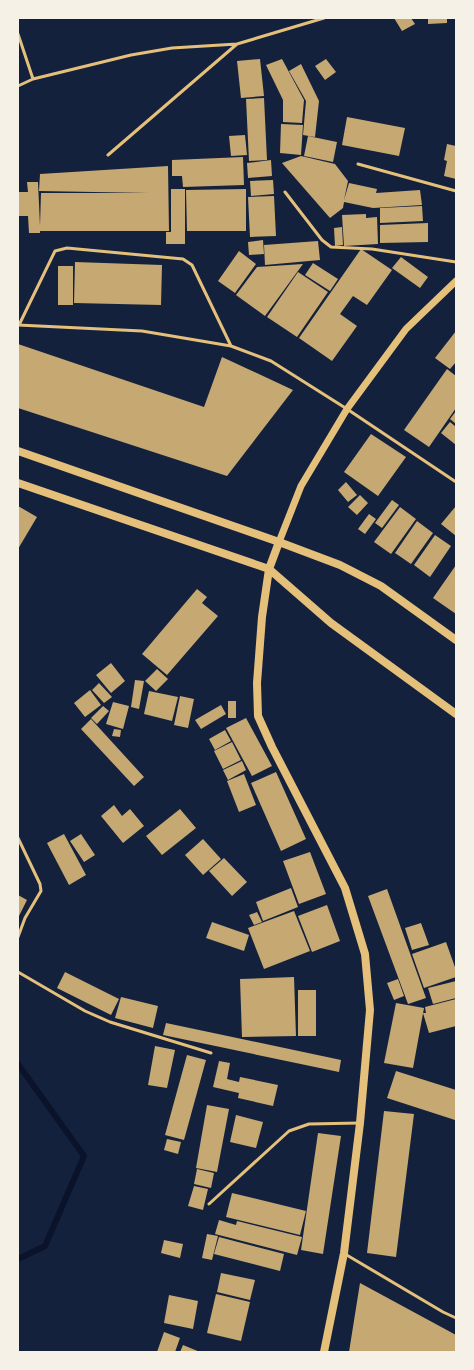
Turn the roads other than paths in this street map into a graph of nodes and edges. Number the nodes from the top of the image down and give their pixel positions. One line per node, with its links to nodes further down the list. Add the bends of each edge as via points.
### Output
1 (324, 18): 3 (lane)
2 (18, 34): 4 (lane)
3 (237, 44): 4 (lane, via 172,48); 6 (lane)
4 (33, 79): 5 (lane)
5 (18, 86)
6 (108, 155)
7 (358, 164): 9 (lane)
8 (286, 192): 10 (lane, via 322,240 331,247 372,249)
9 (456, 192)
10 (456, 262)
11 (456, 281): 14 (street, via 406,328)
12 (18, 325): 13 (lane, via 142,331); 13 (lane, via 55,251 67,248 183,259 192,265)
13 (231, 346): 14 (lane, via 271,361)
14 (347, 409): 16 (lane); 18 (street, via 300,486)
15 (18, 452): 18 (main road)
16 (456, 482)
17 (18, 483): 19 (main road)
18 (280, 542): 19 (main road); 20 (main road, via 340,565 381,586)
19 (269, 569): 21 (main road, via 331,623); 26 (main road, via 257,683 258,716 345,888 365,954 370,1010)
20 (456, 640)
21 (456, 714)
22 (18, 838): 23 (lane, via 41,891 25,918)
23 (18, 937)
24 (18, 972): 25 (lane, via 85,1011 110,1022)
25 (212, 1053)
26 (360, 1123): 27 (lane, via 310,1124 289,1131); 28 (main road)
27 (209, 1204)
28 (344, 1253): 29 (lane); 30 (main road)
29 (456, 1318)
30 (324, 1352)

